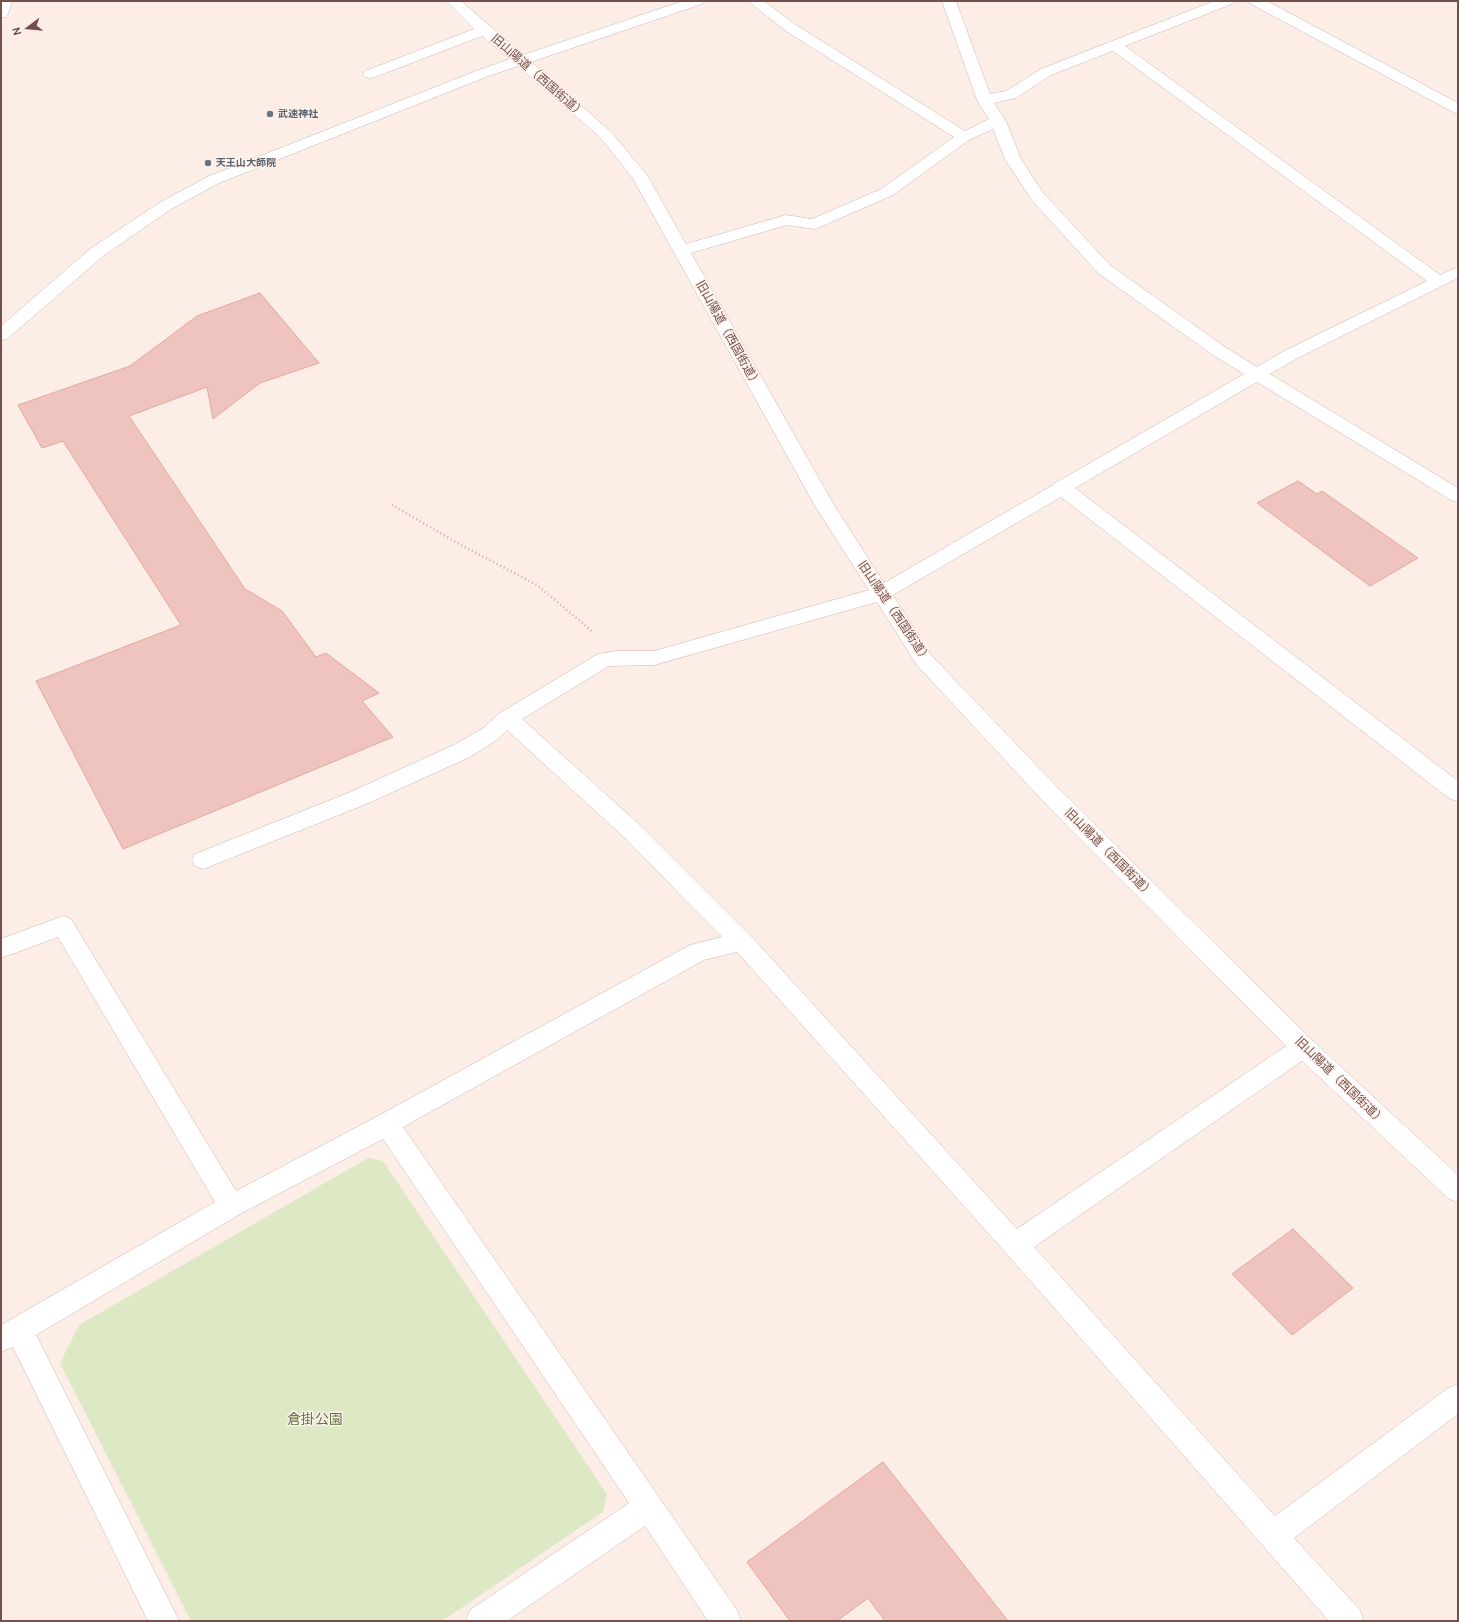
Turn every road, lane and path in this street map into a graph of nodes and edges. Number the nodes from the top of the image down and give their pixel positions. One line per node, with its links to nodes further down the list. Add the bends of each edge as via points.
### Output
1 (5, 1): 8 (street)
2 (453, 1): 9 (street, 旧山陽道（西国街道）)
3 (697, 1): 11 (street)
4 (755, 1): 16 (street, via 791,28)
5 (949, 1): 13 (street)
6 (1227, 1): 10 (street)
7 (1256, 1): 14 (street)
8 (1, 14)
9 (484, 30): 11 (street, 旧山陽道（西国街道）); 12 (street)
10 (1115, 46): 13 (street, via 1046,72 1011,94); 19 (street)
11 (520, 62): 17 (street, 旧山陽道（西国街道）, via 605,134 640,175); 20 (street, via 454,84 214,180 165,206 96,253)
12 (370, 74)
13 (986, 100): 15 (street)
14 (1458, 109)
15 (998, 121): 16 (street); 21 (street, via 1013,159 1037,196 1104,269 1219,351)
16 (964, 136): 17 (street, via 888,192 814,224 786,220)
17 (682, 251): 25 (street, 旧山陽道（西国街道）, via 825,506)
18 (1458, 272): 19 (street)
19 (1439, 282): 21 (street, via 1290,355)
20 (1, 335)
21 (1257, 374): 22 (street); 23 (street)
22 (1061, 487): 25 (street); 28 (street)
23 (1458, 496)
24 (392, 505): 26 (path, via 537,585 604,640)
25 (880, 594): 26 (street, via 654,658); 32 (street, 旧山陽道（西国街道）, via 924,660 1049,793)
26 (616, 658): 27 (street, via 605,659)
27 (507, 718): 29 (street, via 490,734 462,752 356,799); 30 (street, via 633,832)
28 (1458, 794)
29 (203, 860)
30 (742, 942): 33 (street, via 698,952); 36 (street)
31 (1, 949): 35 (street, via 63,925)
32 (1303, 1047): 34 (street, 旧山陽道（西国街道）); 36 (street)
33 (387, 1124): 35 (street); 39 (street)
34 (1458, 1191)
35 (231, 1206): 37 (street)
36 (1015, 1245): 40 (street)
37 (10, 1335): 41 (street)
38 (1458, 1396): 40 (street)
39 (648, 1507): 42 (street); 43 (street)
40 (1273, 1536): 44 (street)
41 (164, 1621)
42 (482, 1621)
43 (726, 1621)
44 (1349, 1621)

